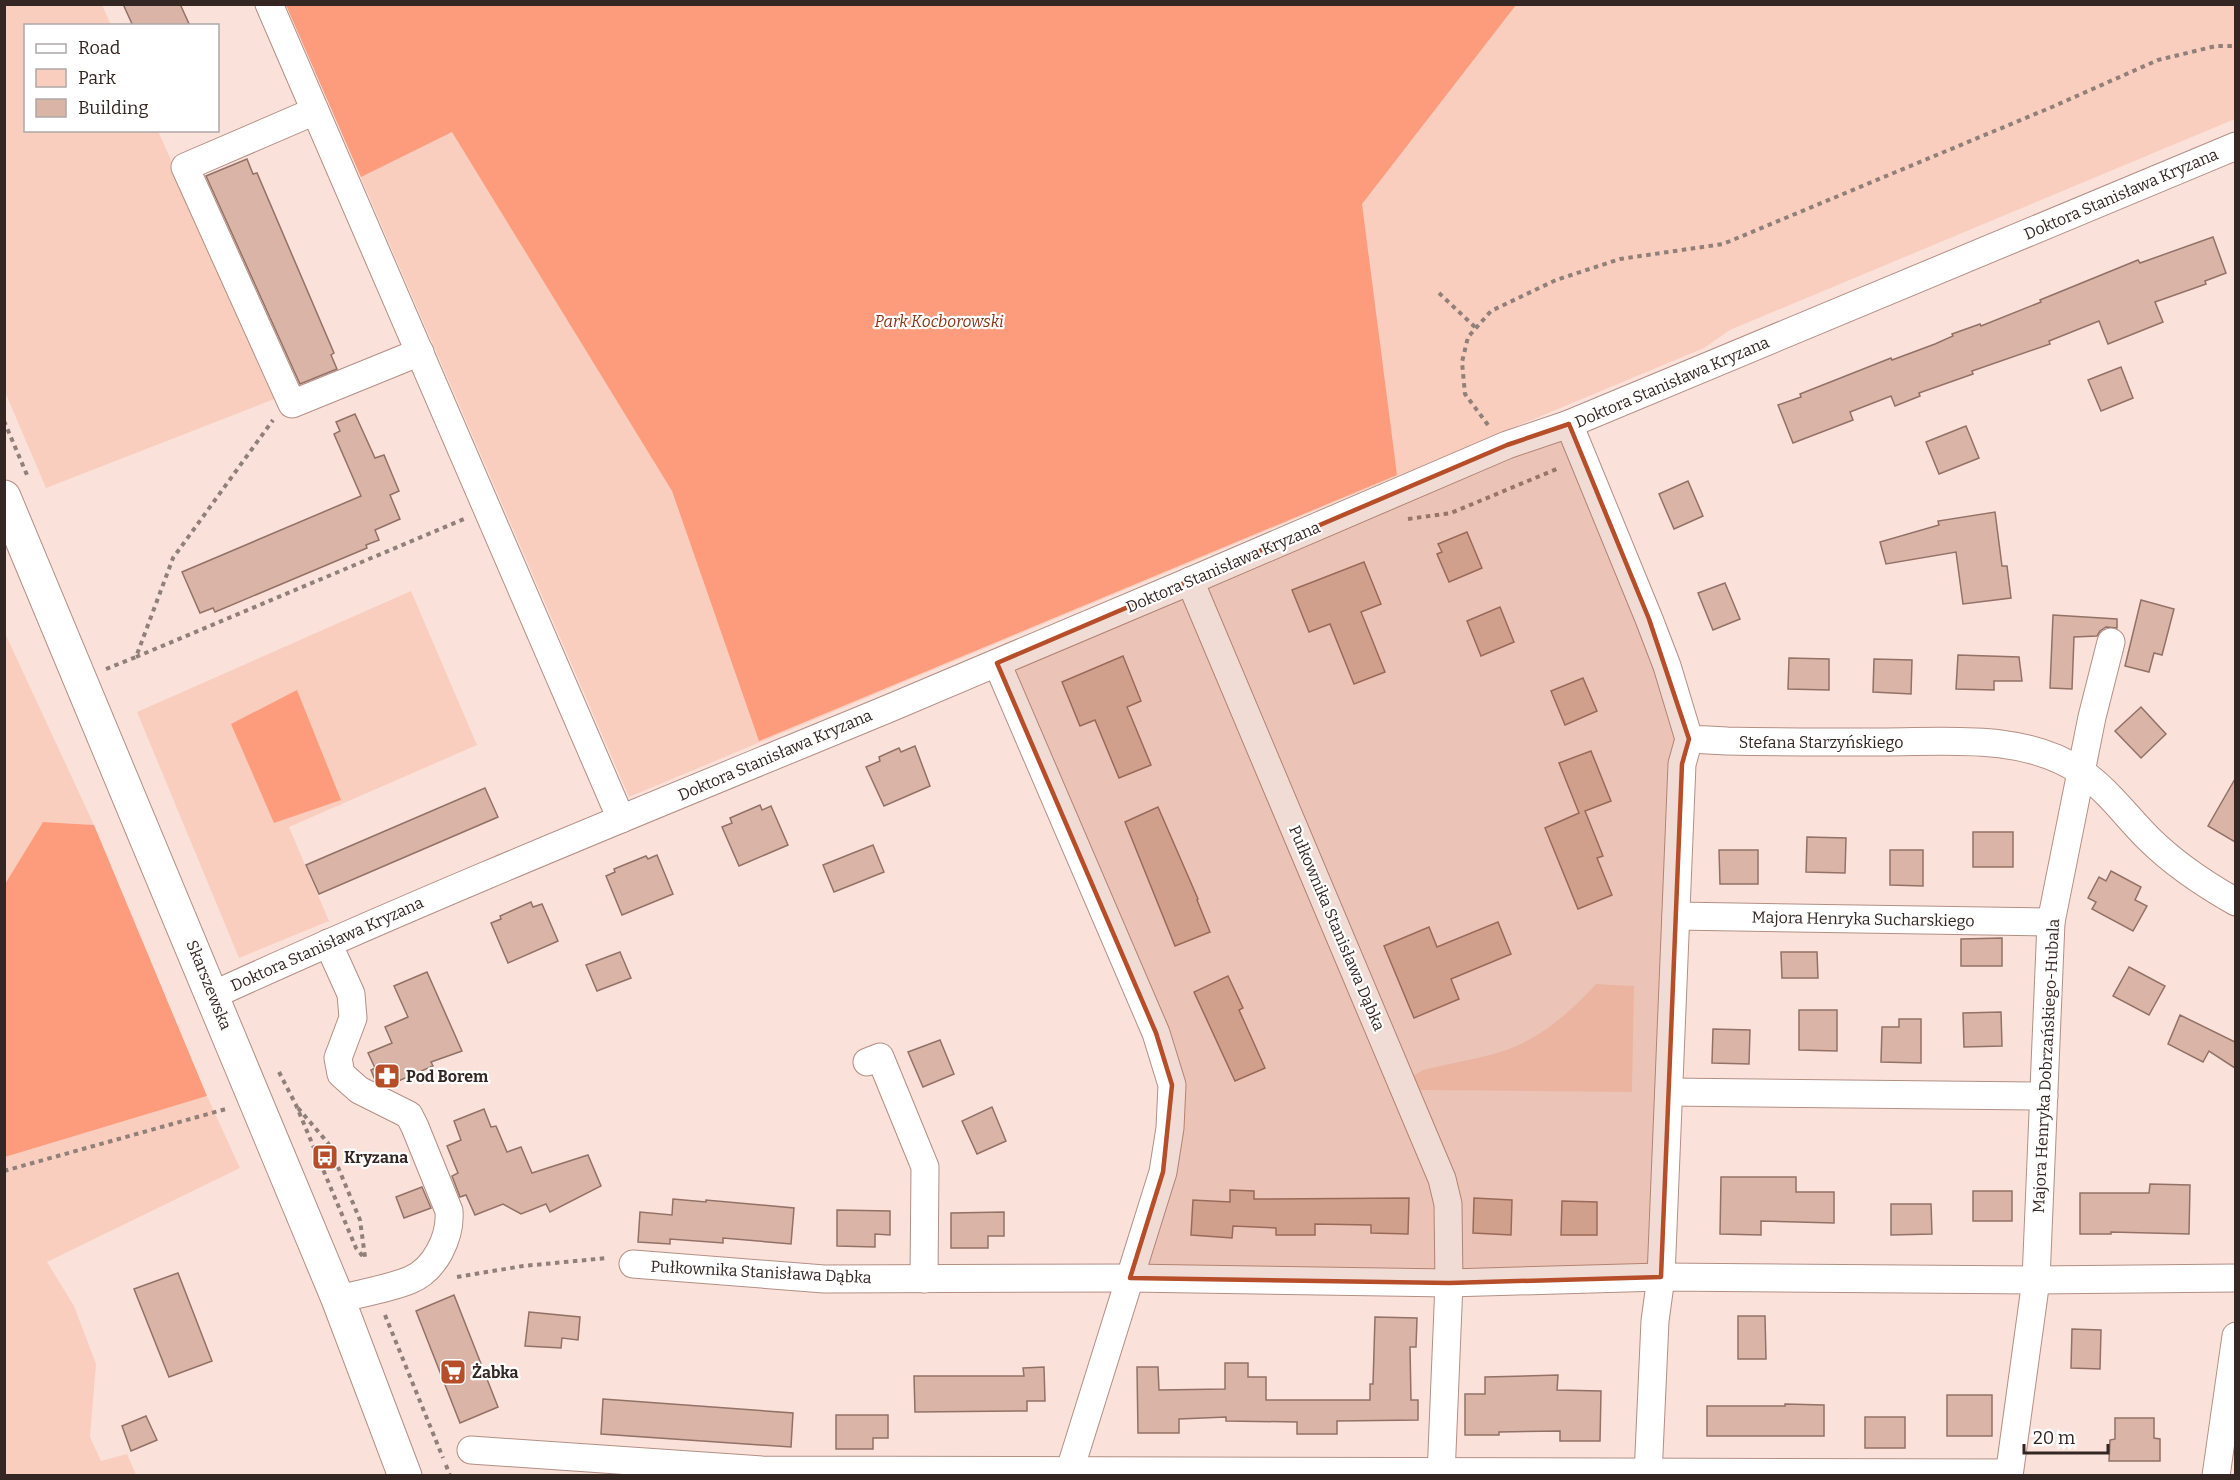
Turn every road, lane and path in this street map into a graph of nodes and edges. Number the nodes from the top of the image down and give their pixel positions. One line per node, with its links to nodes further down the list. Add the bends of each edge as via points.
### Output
1 (269, 4): 3 (street)
2 (2235, 46): 6 (path, via 2216,45 2158,60 1723,244 1620,260 1556,280 1491,311)
3 (315, 111): 7 (street); 8 (street, via 185,167)
4 (2235, 146): 9 (street, Doktora Stanisława Kryzana)
5 (1439, 293): 6 (path)
6 (1476, 328): 10 (path, via 1468,337 1462,362 1465,394)
7 (420, 352): 8 (street, via 292,404); 20 (street)
8 (289, 397): 15 (path, via 173,558)
9 (1569, 424): 10 (street, Doktora Stanisława Kryzana); 18 (street, via 1667,666)
10 (1507, 445): 13 (street, Doktora Stanisława Kryzana)
11 (4, 496): 25 (main road, Skarszewska)
12 (451, 525): 15 (path)
13 (1190, 581): 16 (street, Doktora Stanisława Kryzana); 39 (street, Pułkownika Stanisława Dąbka, via 1442,1179 1448,1204)
14 (2111, 642): 19 (street, Majora Henryka Dobrzańskiego-Hubala)
15 (136, 657): 17 (path)
16 (997, 663): 20 (street, Doktora Stanisława Kryzana); 35 (street, via 1156,1033 1172,1085 1163,1172)
17 (106, 669)
18 (1689, 739): 19 (street, Stefana Starzyńskiego, via 2014,745 2052,755); 22 (street, via 1683,764)
19 (2082, 772): 21 (street, Stefana Starzyńskiego, via 2119,804 2178,867); 23 (street, Majora Henryka Dobrzańskiego-Hubala)
20 (621, 819): 24 (street, Doktora Stanisława Kryzana)
21 (2235, 902)
22 (1676, 916): 23 (street, Majora Henryka Sucharskiego); 27 (street)
23 (2051, 922): 28 (street, Majora Henryka Dobrzańskiego-Hubala)
24 (328, 943): 25 (street, Doktora Stanisława Kryzana); 40 (street, via 351,994 353,1018 338,1058 341,1074 359,1090 409,1115 450,1224 444,1244 431,1264 413,1279)
25 (213, 995): 29 (main road, Skarszewska)
26 (867, 1062): 37 (street, via 880,1057 925,1167)
27 (1669, 1092): 28 (street); 34 (street)
28 (2044, 1096): 38 (street, Majora Henryka Dobrzańskiego-Hubala)
29 (255, 1101): 30 (path); 41 (main road, Skarszewska)
30 (4, 1171)
31 (365, 1258): 31 (path, via 356,1248 296,1105 328,1143 360,1220); 40 (path)
32 (633, 1264): 33 (path, via 618,1257); 37 (street, Pułkownika Stanisława Dąbka, via 824,1279)
33 (458, 1277)
34 (1661, 1277): 38 (street); 39 (street); 46 (street)
35 (1130, 1278): 37 (street, Pułkownika Stanisława Dąbka); 39 (street, Pułkownika Stanisława Dąbka); 44 (street)
36 (2235, 1278): 38 (street)
37 (924, 1279)
38 (2036, 1280): 47 (street, Majora Henryka Dobrzańskiego-Hubala)
39 (1449, 1283): 45 (street, Pułkownika Stanisława Dąbka)
40 (375, 1290): 41 (street); 49 (path)
41 (338, 1299): 48 (main road, Skarszewska)
42 (2235, 1336): 50 (street)
43 (471, 1450): 44 (street, via 762,1470)
44 (1069, 1473): 45 (street)
45 (1441, 1473): 46 (street)
46 (1648, 1474): 47 (street)
47 (2009, 1474)
48 (405, 1476)
49 (450, 1476)
50 (2216, 1476)

